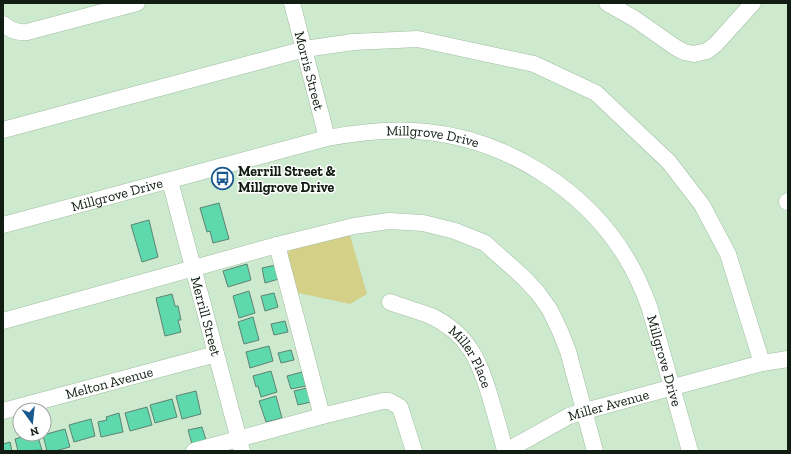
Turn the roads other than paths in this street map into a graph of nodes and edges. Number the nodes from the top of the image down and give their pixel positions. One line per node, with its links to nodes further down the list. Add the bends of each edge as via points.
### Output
1 (137, 3): 5 (street, via 27,32 18,33)
2 (292, 3): 6 (street, Morris Street)
3 (607, 3): 4 (street, via 636,19 675,47 694,54 707,51 716,44)
4 (753, 3)
5 (6, 26)
6 (304, 49): 7 (street); 8 (street, Morris Street); 17 (street, via 353,42 418,39 534,64 596,93 670,162 702,205 728,254)
7 (3, 130)
8 (327, 138): 9 (street, Millgrove Drive); 18 (street, Millgrove Drive, via 378,130 427,132 457,137 521,161 554,181 594,216 626,259 649,306)
9 (170, 181): 10 (street, Millgrove Drive); 12 (street, Merrill Street)
10 (3, 225)
11 (278, 245): 12 (street); 20 (street, via 354,226 389,221 423,223 455,231 485,243 523,277 550,310 568,351); 21 (street)
12 (193, 269): 14 (street); 15 (street, Merrill Street)
13 (390, 302): 25 (street, Miller Place, via 431,316 448,326 468,345 482,371)
14 (3, 321)
15 (216, 354): 19 (street, Melton Avenue); 22 (street, Merrill Street)
16 (788, 359): 17 (street, Miller Avenue)
17 (762, 363): 18 (street, Miller Avenue)
18 (673, 388): 20 (street, Miller Avenue); 27 (street, Millgrove Drive)
19 (3, 411)
20 (585, 411): 25 (street, Miller Avenue, via 569,416); 26 (street)
21 (322, 416): 22 (street); 24 (street, via 383,401 395,403 403,413)
22 (240, 445): 23 (street)
23 (194, 451)
24 (414, 451)
25 (506, 451)
26 (595, 451)
27 (690, 451)

